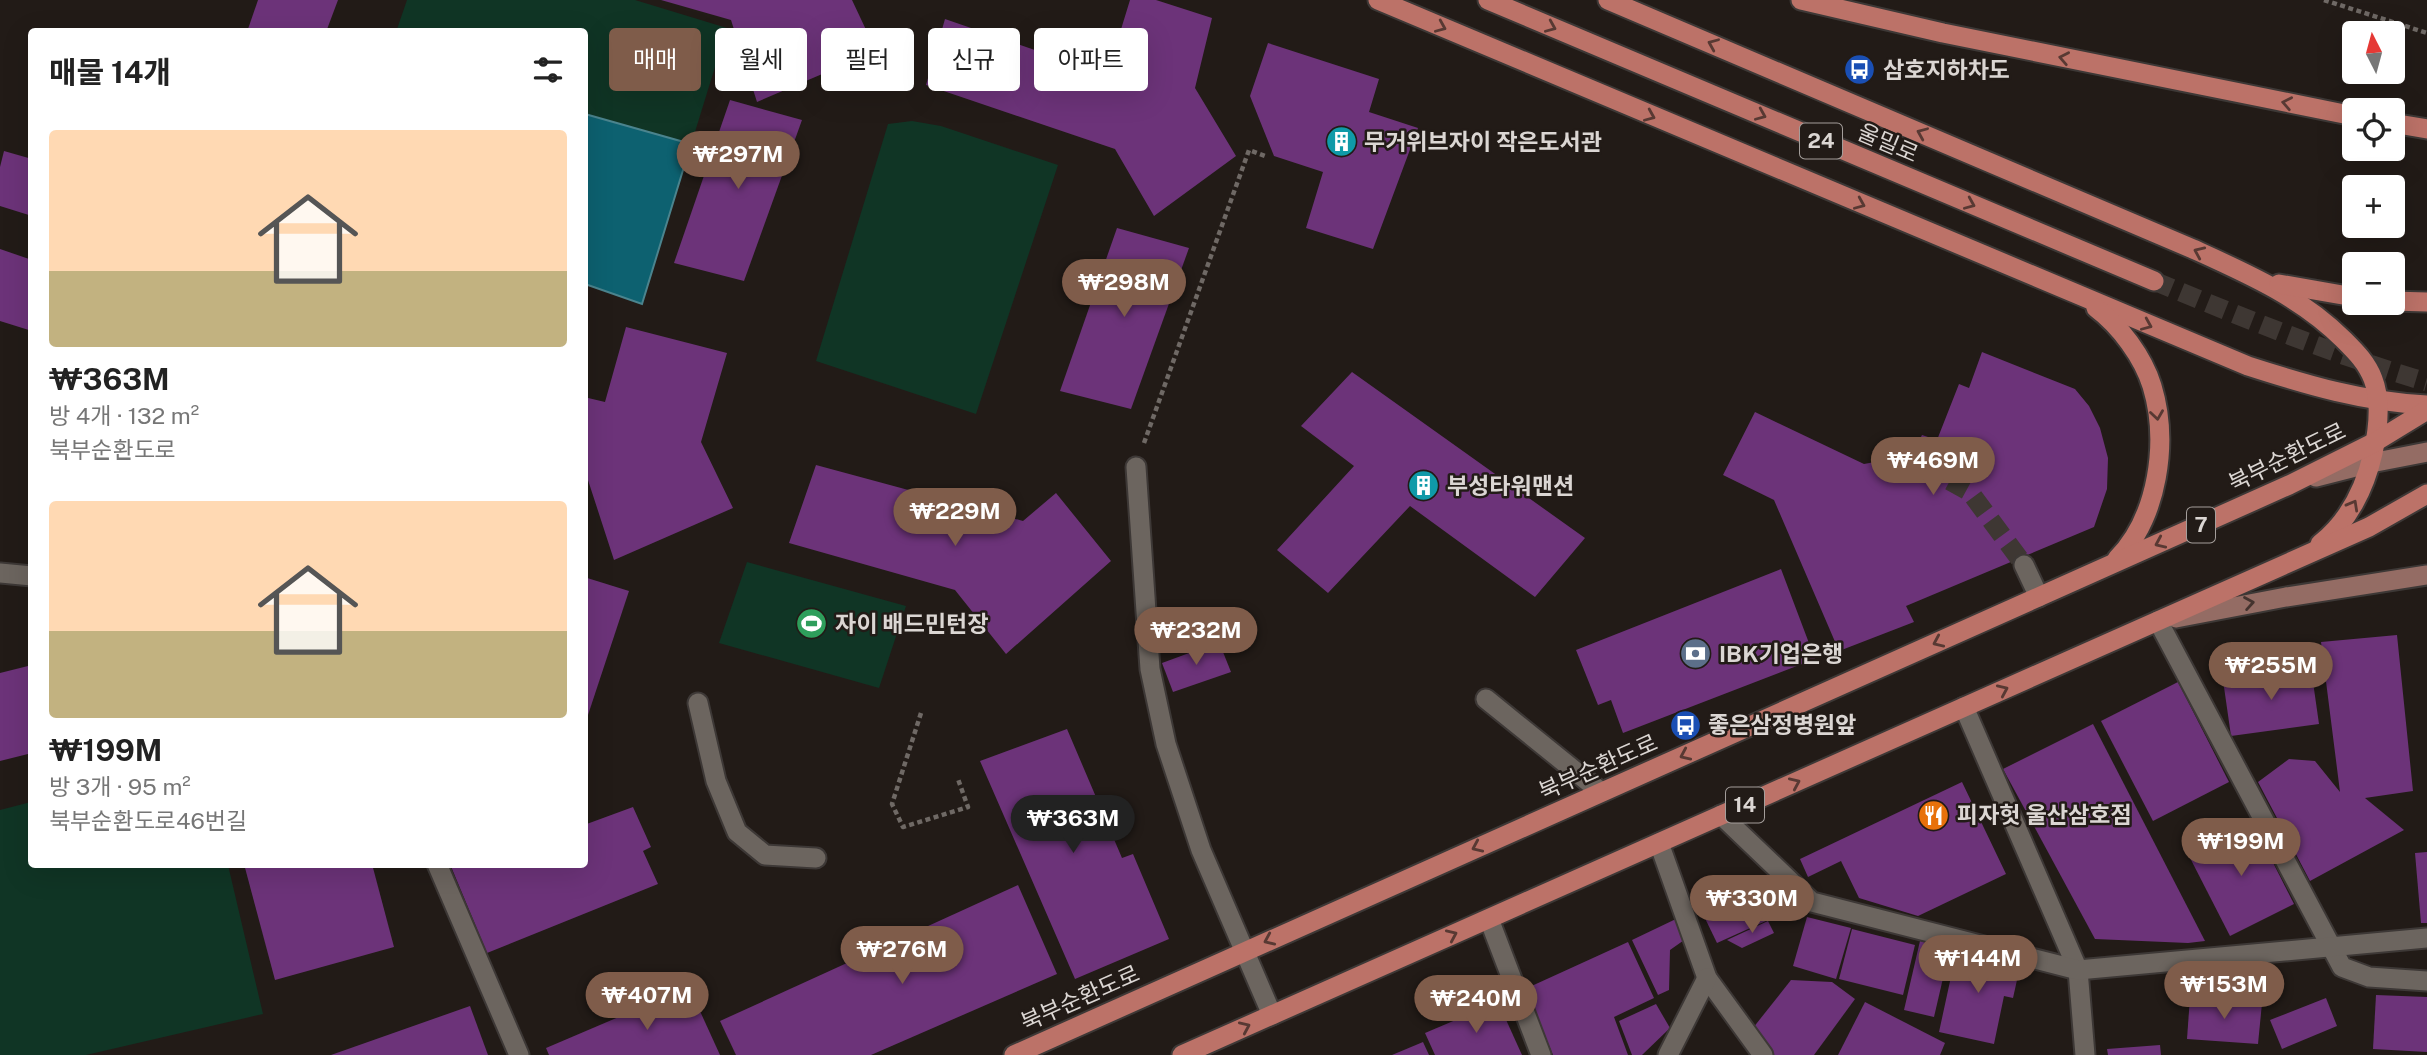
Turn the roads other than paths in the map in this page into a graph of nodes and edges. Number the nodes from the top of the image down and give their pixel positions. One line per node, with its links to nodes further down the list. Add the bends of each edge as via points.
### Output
1 (1378, 0): 11 (main road, one-way to 11)
2 (1488, 0): 9 (main road, 울밀로 / 24, one-way to 9)
3 (1608, 0): 8 (main road, one-way to 3)
4 (1801, 0): 5 (main road, one-way to 4)
5 (2342, 114)
6 (2405, 126): 7 (main road)
7 (2427, 130)
8 (2261, 280): 10 (main road); 14 (main road, via 2301,303 2361,357)
9 (2154, 281)
10 (2342, 295)
11 (2084, 298): 14 (main road, one-way to 14, via 2248,366 2312,387); 25 (main road, one-way to 25, via 2103,313 2138,358 2151,384 2159,430 2155,480 2146,514)
12 (2405, 301): 13 (main road)
13 (2427, 302)
14 (2378, 401): 15 (main road); 17 (main road)
15 (2427, 405)
16 (2427, 410): 17 (main road, 북부순환도로 / 7)
17 (2375, 442): 19 (main road); 21 (main road, 북부순환도로 / 7)
18 (2427, 452): 19 (main road)
19 (2371, 463): 21 (main road); 23 (main road, one-way to 19, via 2346,518)
20 (1136, 467): 42 (street, via 1150,669 1166,744 1201,850)
21 (2290, 485): 25 (main road, 북부순환도로 / 7, one-way to 25)
22 (2427, 494): 23 (main road)
23 (2307, 555): 30 (main road, 14)
24 (2024, 565): 29 (street)
25 (2112, 565): 29 (main road, 북부순환도로)
26 (0, 573): 28 (street)
27 (2427, 575): 30 (main road, one-way to 27)
28 (28, 576)
29 (2039, 597): 34 (main road, 북부순환도로, one-way to 34)
30 (2158, 621): 33 (main road, 14, one-way to 30); 41 (street)
31 (1486, 699): 34 (street)
32 (698, 703): 37 (street, via 716,781 737,832 765,855)
33 (1965, 708): 35 (main road, 14, one-way to 33); 43 (street)
34 (1601, 792): 42 (main road, 북부순환도로, one-way to 42)
35 (1721, 815): 36 (main road, 14); 43 (street, via 1812,902)
36 (1659, 843): 39 (main road, 14); 44 (street)
37 (816, 858)
38 (439, 868): 47 (street)
39 (1489, 919): 46 (main road, 14, one-way to 39); 50 (street)
40 (2427, 938): 41 (street)
41 (2330, 947): 43 (street); 45 (street, via 2342,967 2369,977)
42 (1244, 951): 46 (street); 48 (main road, 북부순환도로)
43 (2078, 970): 53 (street)
44 (1707, 978): 51 (street); 52 (street)
45 (2427, 981)
46 (1272, 1015): 49 (main road, 14, one-way to 46)
47 (519, 1055)
48 (1014, 1055)
49 (1182, 1055)
50 (1541, 1055)
51 (1668, 1055)
52 (1763, 1055)
53 (2085, 1055)

